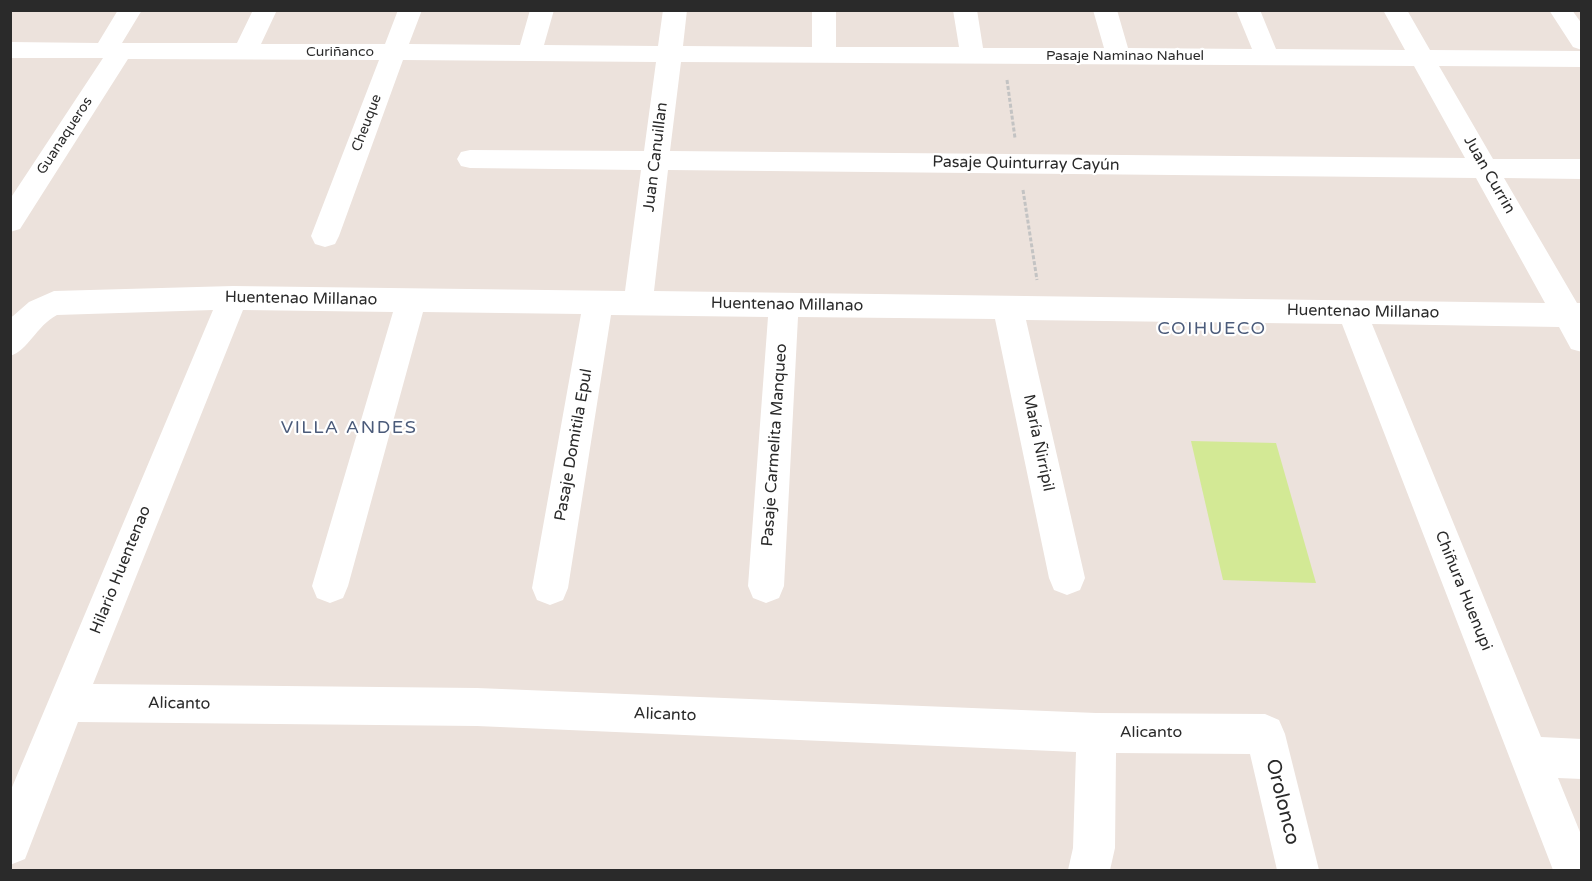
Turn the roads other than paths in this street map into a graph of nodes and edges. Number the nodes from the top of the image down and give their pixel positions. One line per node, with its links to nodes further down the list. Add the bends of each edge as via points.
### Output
1 (130, 10): 14 (street, Guanaqueros)
2 (265, 10): 15 (street)
3 (410, 10): 16 (street, Cheuque)
4 (542, 10): 17 (street)
5 (675, 10): 18 (street, Juan Canuillan)
6 (824, 10): 19 (street)
7 (965, 10): 20 (street)
8 (1105, 10): 21 (street)
9 (1248, 10): 22 (street)
10 (1395, 10): 23 (street, Juan Currin)
11 (1560, 10): 12 (street)
12 (1581, 42)
13 (10, 50): 14 (street, Curiñanco)
14 (113, 50): 15 (street, Curiñanco); 29 (street, Guanaqueros)
15 (245, 51): 16 (street, Curiñanco)
16 (394, 52): 17 (street, Curiñanco); 30 (street, Cheuque)
17 (531, 53): 18 (street, Curiñanco)
18 (669, 54): 19 (street, Pasaje Naminao Nahuel); 26 (street, Juan Canuillan)
19 (824, 55): 20 (street, Pasaje Naminao Nahuel)
20 (972, 56): 21 (street, Pasaje Naminao Nahuel)
21 (1118, 56): 22 (street, Pasaje Naminao Nahuel)
22 (1267, 57): 23 (street, Pasaje Naminao Nahuel)
23 (1422, 58): 24 (street, Pasaje Naminao Nahuel); 27 (street, Juan Currin)
24 (1581, 59)
25 (470, 159): 26 (street, Pasaje Quinturray Cayún)
26 (656, 161): 27 (street, Pasaje Quinturray Cayún); 34 (street, Juan Canuillan)
27 (1485, 168): 28 (street, Pasaje Quinturray Cayún); 38 (street, Juan Currin)
28 (1581, 169)
29 (10, 222)
30 (325, 236)
31 (233, 298): 32 (street, Huentenao Millanao); 39 (street, Huentenao Millanao, via 54,303 25,320); 44 (street, Hilario Huentenao)
32 (411, 300): 33 (street, Huentenao Millanao); 41 (street)
33 (598, 303): 34 (street, Huentenao Millanao); 43 (street, Pasaje Domitila Epul)
34 (638, 303): 35 (street, Huentenao Millanao)
35 (784, 305): 36 (street, Huentenao Millanao); 42 (street, Pasaje Carmelita Manqueo)
36 (1008, 308): 37 (street, Huentenao Millanao); 40 (street, María Ñirripil)
37 (1352, 312): 38 (street, Huentenao Millanao); 47 (street, Chiñura Huenupi)
38 (1577, 323)
39 (10, 344)
40 (1067, 578)
41 (330, 586)
42 (766, 586)
43 (549, 588)
44 (66, 703): 45 (street, Alicanto, via 477,707); 49 (street, Hilario Huentenao)
45 (1096, 733): 46 (street, Alicanto); 50 (street, via 1094,848)
46 (1265, 734): 51 (street, Orolonco)
47 (1530, 757): 48 (street); 52 (street, Chiñura Huenupi)
48 (1581, 759)
49 (10, 844)
50 (1089, 870)
51 (1298, 870)
52 (1574, 870)

